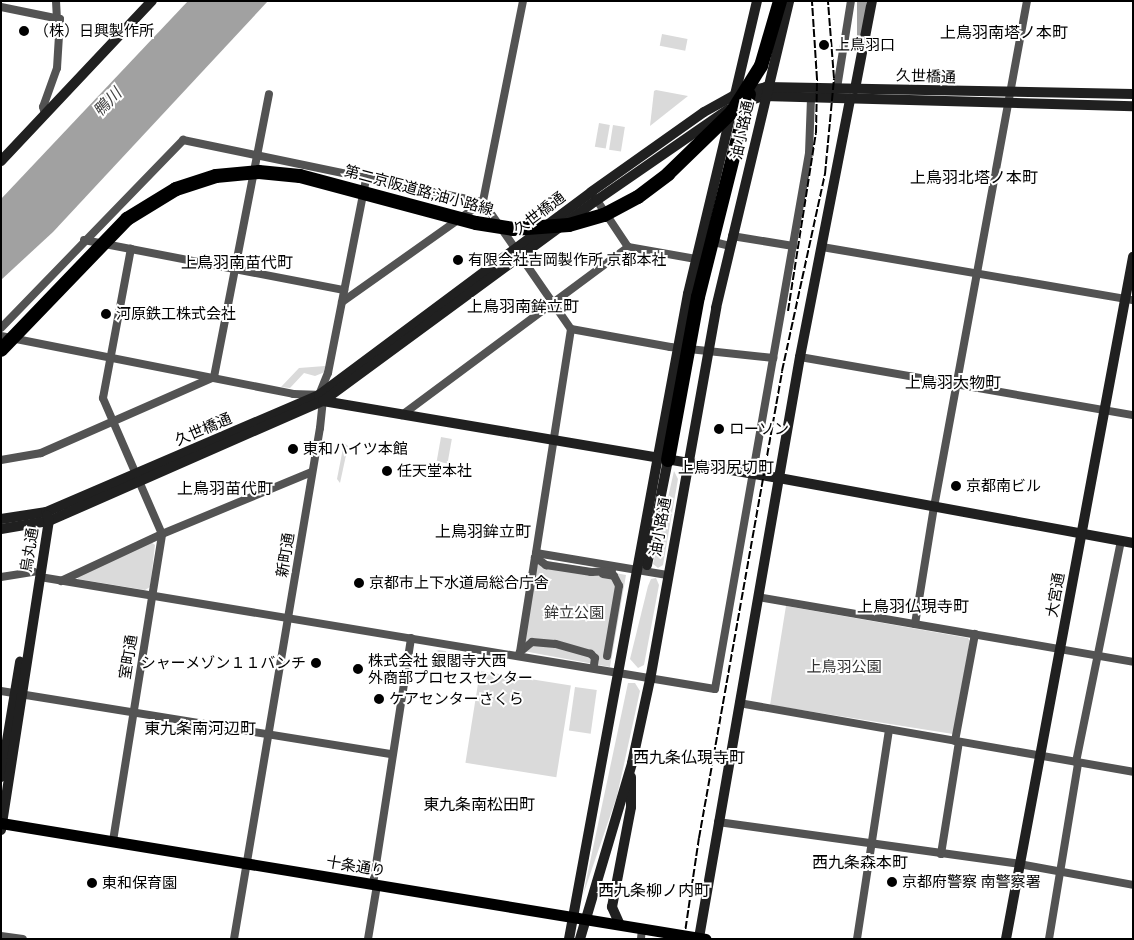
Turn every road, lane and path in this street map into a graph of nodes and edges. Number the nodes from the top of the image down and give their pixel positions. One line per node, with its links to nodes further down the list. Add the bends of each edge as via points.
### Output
1 (56, 1): 12 (street)
2 (152, 1): 26 (street)
3 (523, 1): 32 (street)
4 (757, 1): 17 (street, 油小路通)
5 (772, 1): 69 (highway, via 698,297)
6 (780, 1): 43 (highway, 第二京阪道路;油小路線, via 761,66 732,112 668,174 638,197 604,215 550,228 494,227 321,180 279,173 238,173 197,182 158,198 127,219)
7 (789, 1): 15 (street, 油小路通)
8 (851, 1): 13 (street)
9 (872, 1): 14 (street)
10 (1027, 1): 21 (street)
11 (1, 7): 12 (street)
12 (58, 18): 26 (street, via 57,68 43,107)
13 (836, 88): 14 (street, 久世橋通); 15 (street, 久世橋通)
14 (855, 89): 19 (street, 久世橋通)
15 (765, 92): 17 (street, 久世橋通); 20 (street, 久世橋通); 25 (street, 久世橋通); 35 (street, 油小路通)
16 (269, 94): 28 (street)
17 (736, 94): 25 (street, 油小路通); 27 (street, 久世橋通)
18 (1133, 94): 23 (street, 久世橋通)
19 (888, 95): 21 (street, 久世橋通); 22 (street, 久世橋通)
20 (811, 98): 22 (street, 久世橋通); 36 (street, via 809,153)
21 (1010, 98): 23 (street, 久世橋通); 45 (street)
22 (850, 99): 38 (street)
23 (1076, 99): 24 (street, 久世橋通)
24 (1133, 106)
25 (733, 107): 27 (street, 久世橋通); 33 (street, 油小路通)
26 (45, 114): 29 (street)
27 (658, 151): 31 (street, 久世橋通)
28 (258, 156): 30 (street); 34 (street, via 183,140); 44 (street)
29 (1, 161)
30 (366, 179): 32 (street); 46 (street, 新町通)
31 (594, 196): 37 (street); 40 (street, 久世橋通)
32 (483, 202): 40 (street); 48 (street)
33 (701, 239): 35 (street); 42 (street, 油小路通)
34 (84, 240): 39 (street); 50 (street)
35 (731, 241): 36 (street); 55 (street, 油小路通)
36 (793, 246): 59 (street)
37 (628, 247): 42 (street); 49 (street)
38 (822, 247): 45 (street); 57 (street)
39 (131, 249): 44 (street); 58 (street)
40 (517, 253): 49 (street); 62 (street, 久世橋通)
41 (1133, 257): 47 (street, 大宮通)
42 (696, 259): 54 (street, 油小路通)
43 (86, 260): 53 (highway, 第二京阪道路;油小路線); 56 (highway, 第二京阪道路;油小路線)
44 (236, 269): 46 (street); 60 (street)
45 (976, 274): 47 (street); 61 (street)
46 (344, 290): 48 (street, 新町通)
47 (1129, 300): 63 (street, 大宮通)
48 (342, 302): 62 (street, 新町通)
49 (553, 303): 51 (street); 64 (street)
50 (1, 328)
51 (571, 329): 54 (street); 67 (street)
52 (1, 336): 58 (street)
53 (1, 343)
54 (679, 346): 55 (street); 69 (street, 油小路通)
55 (707, 349): 59 (street); 70 (street, 油小路通)
56 (1, 350)
57 (800, 357): 61 (street); 74 (street)
58 (110, 358): 60 (street); 66 (street, via 103,398)
59 (773, 358): 72 (street)
60 (214, 377): 62 (street); 66 (street)
61 (957, 383): 63 (street); 75 (street)
62 (321, 398): 64 (street); 71 (street, 新町通); 73 (street, 久世橋通)
63 (1104, 410): 65 (street); 79 (street, 大宮通)
64 (402, 415): 67 (street)
65 (1133, 415)
66 (112, 422): 68 (street, via 41,452); 73 (street)
67 (552, 440): 69 (street); 83 (street, via 536,553)
68 (1, 460)
69 (664, 460): 70 (street); 83 (street, 油小路通)
70 (687, 464): 72 (street); 87 (street, 油小路通)
71 (312, 472): 80 (street); 92 (street, 新町通)
72 (753, 474): 74 (street); 100 (street, via 715,689)
73 (137, 478): 76 (street, 久世橋通); 80 (street)
74 (779, 478): 75 (street); 91 (street)
75 (934, 507): 79 (street); 93 (street)
76 (46, 518): 77 (street, 久世橋通); 78 (street, 久世橋通); 86 (street, 烏丸通)
77 (1, 519)
78 (1, 529)
79 (1081, 533): 81 (street); 96 (street, 大宮通)
80 (162, 534): 89 (street); 90 (street, 室町通)
81 (1121, 541): 82 (street); 97 (street)
82 (1133, 543)
83 (642, 571): 87 (street); 99 (street, 油小路通)
84 (591, 572): 84 (street, via 546,565 535,557 520,652 532,642 555,644 595,662 610,657 619,586 614,576); 85 (street, via 602,569)
85 (628, 572)
86 (37, 574): 88 (street); 89 (street); 102 (street, 烏丸通)
87 (667, 575): 100 (street, 油小路通)
88 (1, 577)
89 (61, 581): 90 (street)
90 (152, 595): 92 (street); 104 (street, 室町通)
91 (758, 597): 93 (street); 103 (street)
92 (290, 618): 95 (street); 106 (street, 新町通)
93 (915, 624): 94 (street)
94 (975, 634): 96 (street); 107 (street)
95 (411, 638): 99 (street); 108 (street)
96 (1060, 650): 97 (street); 109 (street, 大宮通)
97 (1096, 656): 98 (street); 110 (street)
98 (1133, 662)
99 (618, 675): 100 (street); 124 (street, 油小路通)
100 (650, 680): 111 (street, 油小路通)
101 (1, 691): 102 (street)
102 (18, 695): 104 (street); 113 (street, 烏丸通); 115 (street, 烏丸通)
103 (739, 703): 105 (street); 114 (street)
104 (133, 713): 106 (street); 116 (street, 室町通)
105 (889, 729): 107 (street); 117 (street)
106 (270, 735): 108 (street); 119 (street, 新町通)
107 (957, 741): 109 (street); 118 (street)
108 (392, 754): 122 (street)
109 (1039, 756): 110 (street); 120 (street, 大宮通)
110 (1077, 762): 112 (street); 121 (street)
111 (632, 763): 124 (street, 油小路通); 125 (street, via 630,807 612,907)
112 (1133, 772)
113 (1, 777)
114 (718, 822): 117 (street); 128 (street)
115 (2, 826): 116 (main road, 十条通り)
116 (113, 841): 119 (main road, 十条通り)
117 (872, 844): 118 (street); 134 (street)
118 (941, 854): 120 (street)
119 (248, 863): 122 (main road, 十条通り); 130 (street, 新町通)
120 (1019, 864): 121 (street); 135 (street, 大宮通)
121 (1059, 872): 123 (street); 136 (street)
122 (375, 884): 124 (main road, 十条通り); 131 (street)
123 (1133, 885)
124 (579, 918): 125 (main road, 十条通り); 132 (street, 油小路通); 133 (street, 油小路通)
125 (620, 925): 126 (main road, 十条通り)
126 (642, 934): 128 (main road, 十条通り)
127 (1, 936): 129 (street)
128 (702, 938)
129 (23, 939)
130 (234, 939)
131 (368, 939)
132 (569, 939)
133 (580, 939)
134 (857, 939)
135 (1006, 939)
136 (1049, 939)

